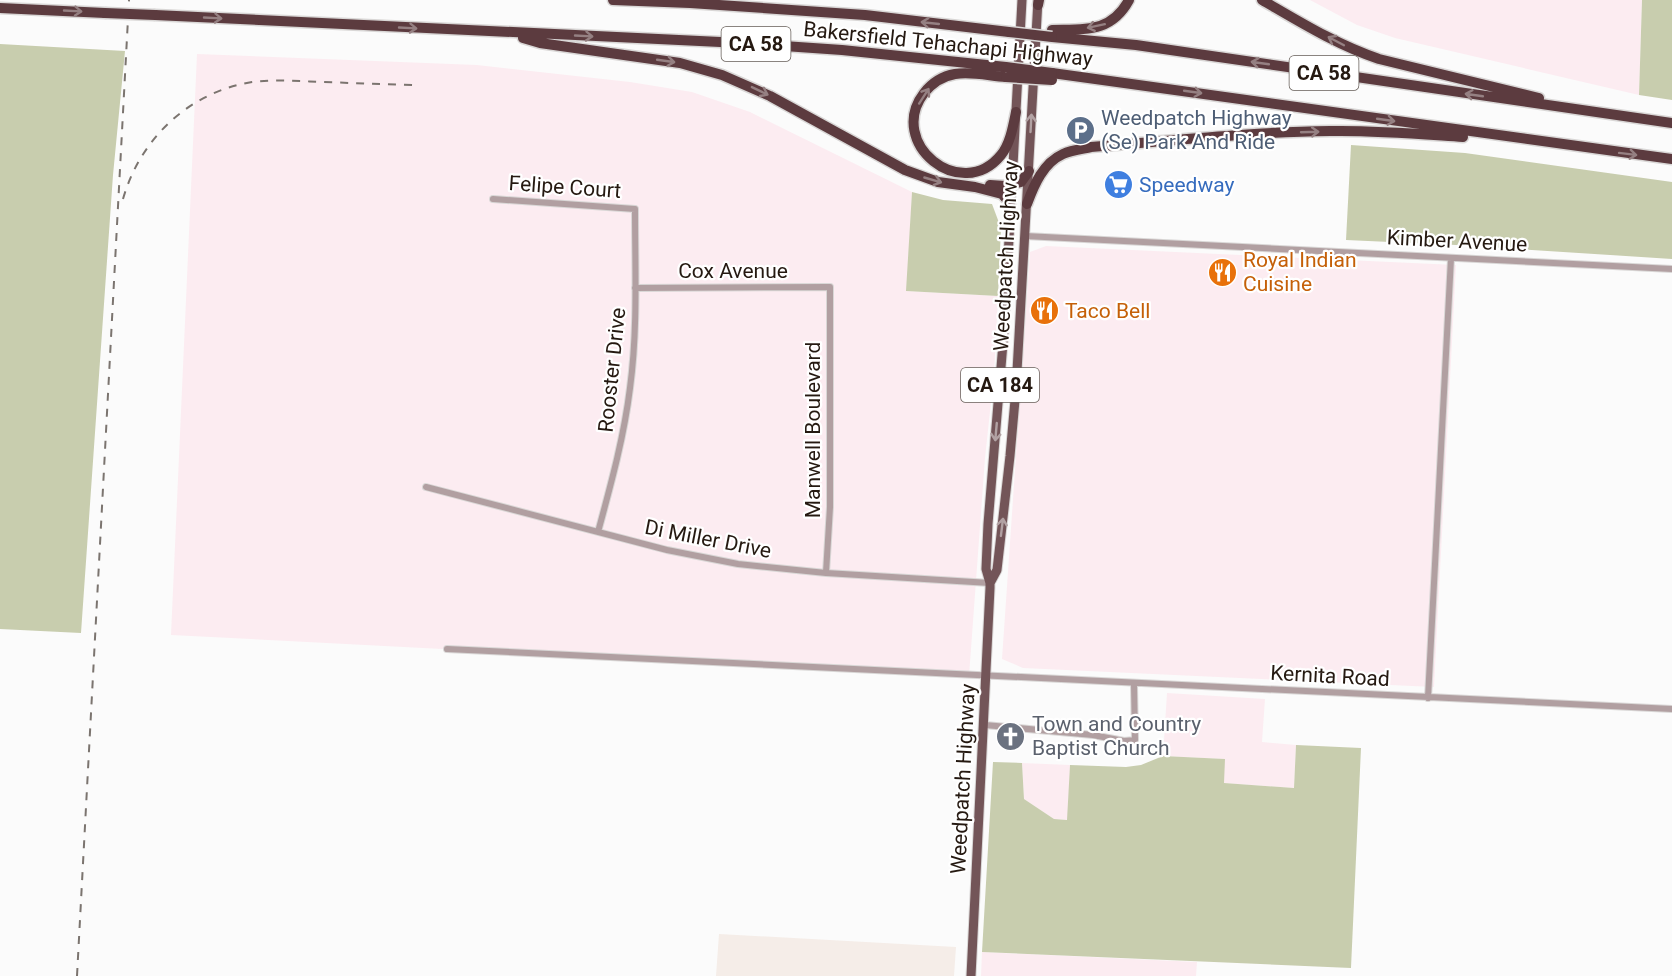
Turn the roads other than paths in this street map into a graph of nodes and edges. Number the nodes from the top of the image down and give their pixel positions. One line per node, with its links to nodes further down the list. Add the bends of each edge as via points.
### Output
1 (613, 0): 8 (highway, Bakersfield Tehachapi Highway / CA 58, one-way to 1, bridge, via 854,15)
2 (1022, 0): 10 (main road, Weedpatch Highway / CA 184)
3 (1129, 0): 8 (highway, one-way to 8, via 1118,16 1103,26)
4 (1263, 0): 11 (highway, one-way to 4, via 1378,59 1353,50)
5 (1038, 2): 15 (main road, Weedpatch Highway / CA 184, one-way to 5)
6 (0, 8): 7 (highway, Bakersfield Tehachapi Highway / CA 58, one-way to 7, bridge)
7 (505, 33): 9 (highway, Bakersfield Tehachapi Highway / CA 58, one-way to 9, via 763,45 942,59); 17 (highway, one-way to 17, via 540,43 680,63 722,75 770,96 904,170 938,182)
8 (1052, 33): 11 (highway, Bakersfield Tehachapi Highway / CA 58, one-way to 8)
9 (1006, 72): 10 (highway, one-way to 9, via 1002,154 979,170 960,173 942,168 926,156 917,139 914,120 929,87 955,74); 13 (highway, Bakersfield Tehachapi Highway / CA 58, one-way to 13, bridge, via 1136,84)
10 (1016, 112): 16 (main road, Weedpatch Highway / CA 184)
11 (1594, 112): 12 (highway, Bakersfield Tehachapi Highway / CA 58)
12 (1672, 123)
13 (1584, 148): 14 (highway, Bakersfield Tehachapi Highway / CA 58, one-way to 14); 19 (highway, one-way to 13, via 1038,178 1050,163 1064,154 1091,147 1332,131 1416,133)
14 (1672, 159)
15 (1029, 171): 16 (highway, via 1021,182); 19 (main road, Weedpatch Highway / CA 184)
16 (1012, 185): 17 (highway); 21 (main road, Weedpatch Highway / CA 184)
17 (975, 187): 21 (highway, via 1002,194)
18 (493, 199): 20 (street, Felipe Court)
19 (1027, 204): 22 (main road, Weedpatch Highway / CA 184)
20 (635, 209): 26 (street, Rooster Drive)
21 (1011, 210): 30 (main road, Weedpatch Highway / CA 184, one-way to 30, via 988,524 986,569)
22 (1025, 236): 23 (street, Kimber Avenue); 30 (main road, Weedpatch Highway / CA 184, one-way to 22, via 997,570 1010,456)
23 (1451, 258): 24 (street, Kimber Avenue); 34 (street)
24 (1672, 269)
25 (830, 287): 26 (street, Cox Avenue); 29 (street, Manwell Boulevard, via 830,507)
26 (635, 288): 28 (street, Rooster Drive, via 634,355 628,400)
27 (426, 487): 28 (street, Di Miller Drive)
28 (598, 532): 29 (street, Di Miller Drive, via 702,558)
29 (826, 573): 30 (street, Di Miller Drive)
30 (990, 583): 32 (main road, Weedpatch Highway / CA 184)
31 (447, 649): 32 (street, Kernita Road)
32 (986, 676): 33 (street, Kernita Road); 36 (main road, Weedpatch Highway / CA 184)
33 (1134, 684): 34 (street, Kernita Road); 36 (street, via 1135,740)
34 (1428, 698): 35 (street, Kernita Road)
35 (1672, 709)
36 (985, 725): 37 (main road, Weedpatch Highway / CA 184)
37 (971, 976)

